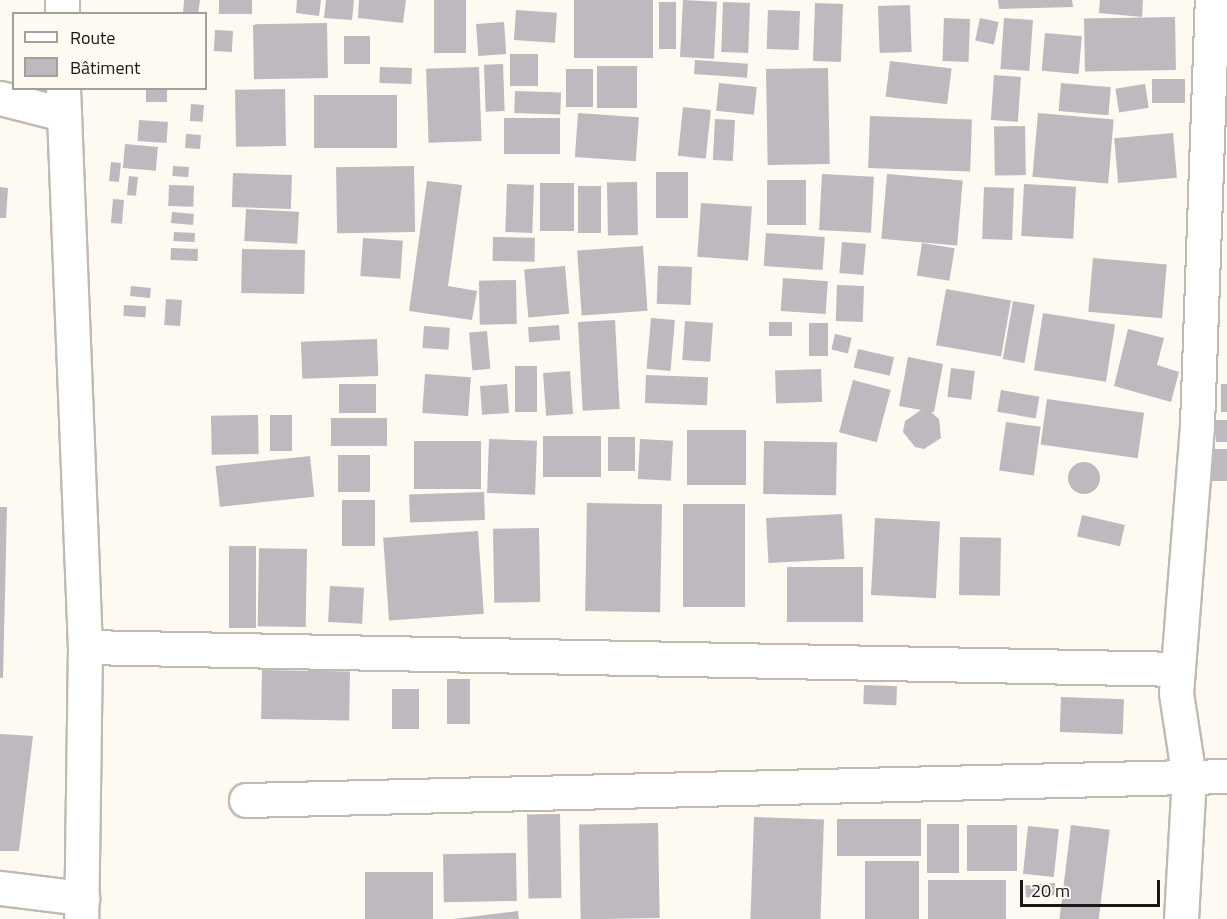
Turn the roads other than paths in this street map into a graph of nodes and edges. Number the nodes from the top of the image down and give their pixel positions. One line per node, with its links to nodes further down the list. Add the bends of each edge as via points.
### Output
1 (1212, 0): 5 (street, via 1197,425)
2 (0, 98): 3 (street)
3 (63, 101): 4 (street)
4 (85, 646): 5 (street); 10 (street)
5 (1178, 669): 7 (street, via 1176,693)
6 (1227, 776): 7 (street)
7 (1190, 778): 8 (street); 11 (street)
8 (246, 800)
9 (0, 888): 10 (street)
10 (81, 909)
11 (1181, 919)

